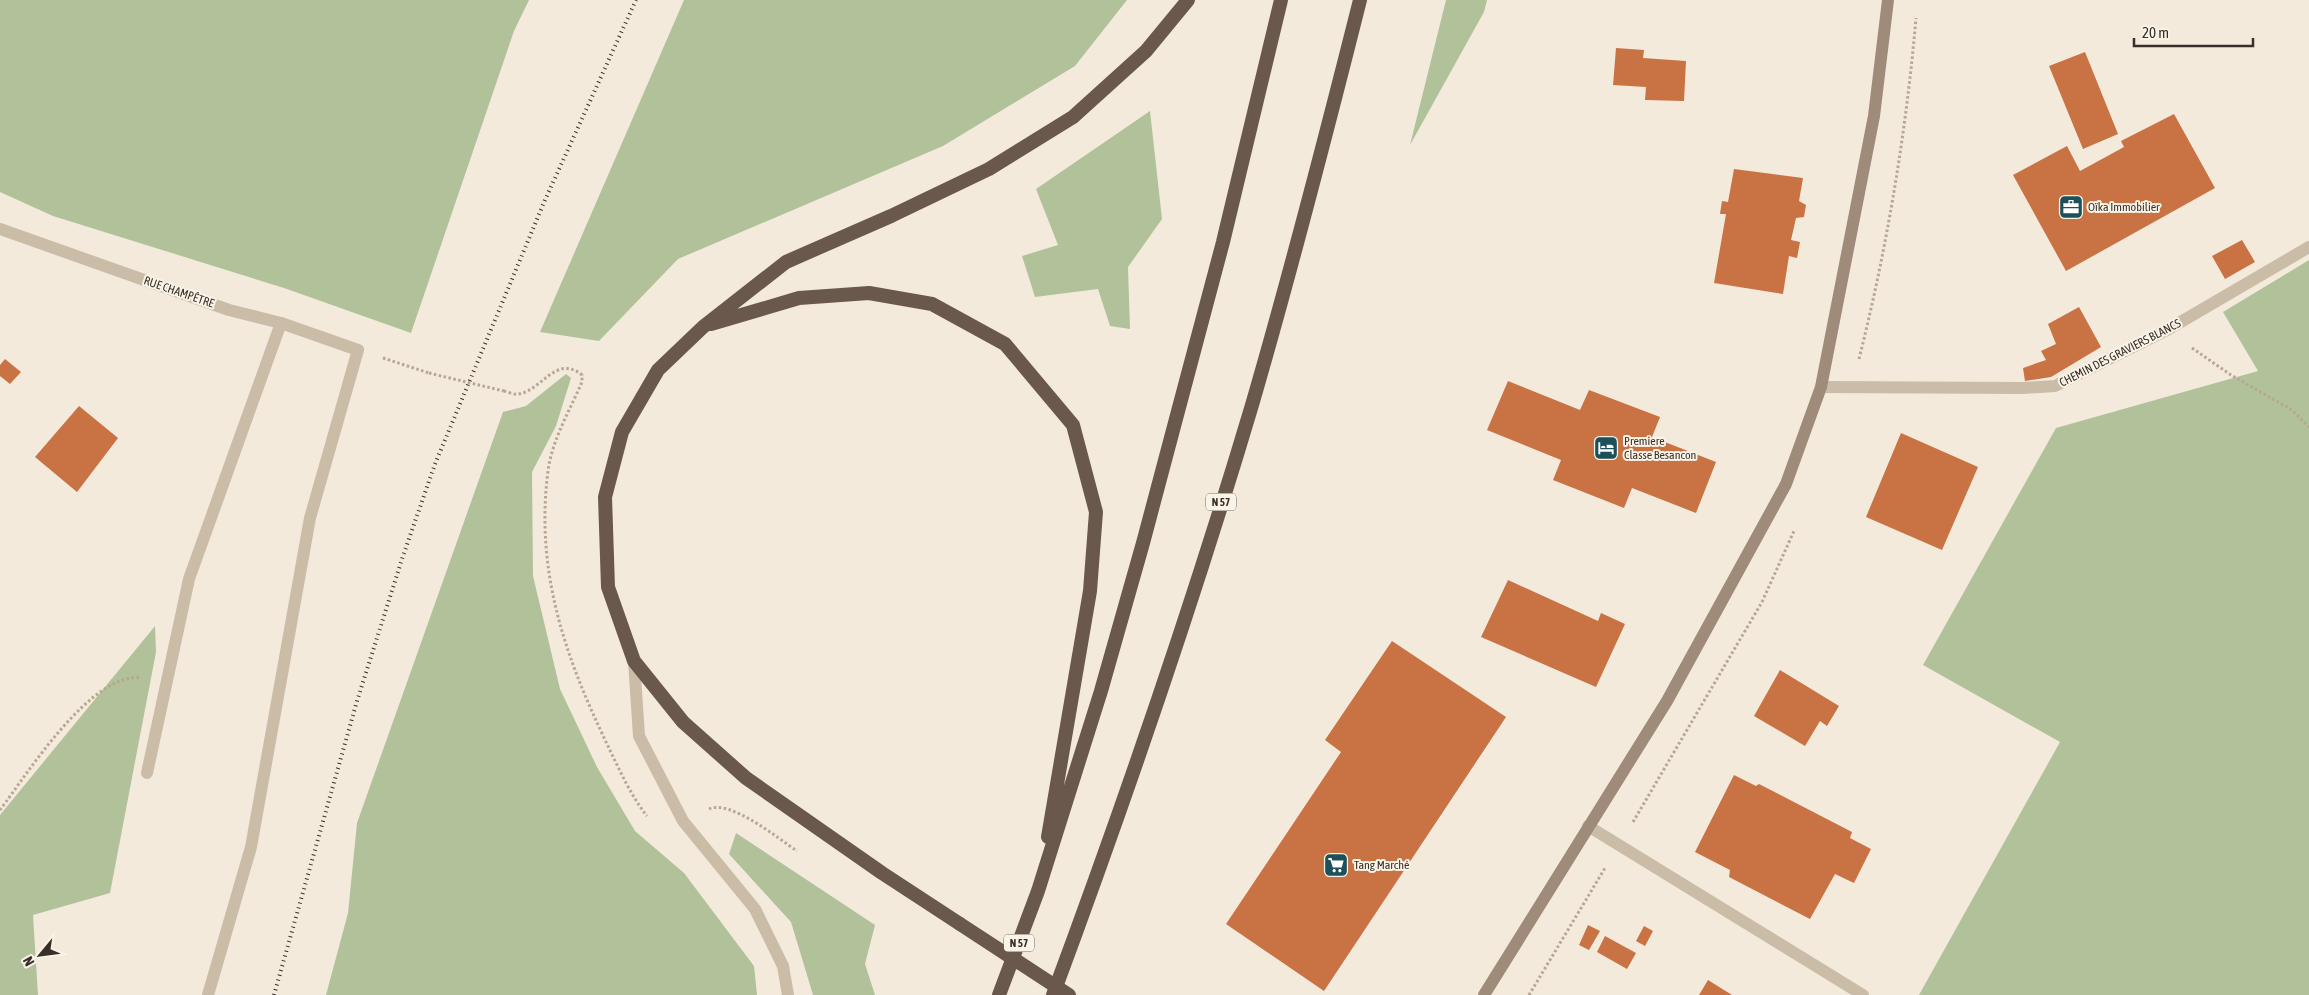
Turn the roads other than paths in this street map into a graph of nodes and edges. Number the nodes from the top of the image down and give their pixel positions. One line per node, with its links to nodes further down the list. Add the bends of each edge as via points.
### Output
1 (1188, 0): 8 (highway, via 1146,51 1073,117 989,169 786,262)
2 (1280, 0): 13 (highway, N 57, via 1223,242 1144,543)
3 (1360, 0): 17 (highway, N 57, via 1294,257 1248,415 1155,705)
4 (1888, 0): 9 (main road, via 1874,116)
5 (0, 229): 7 (street, RUE CHAMPÊTRE, via 229,310)
6 (2309, 247): 9 (street, CHEMIN DES GRAVIERS BLANCS, via 2167,330 2055,386)
7 (281, 323): 11 (street, via 189,579); 14 (street, RUE CHAMPÊTRE, via 358,350 310,518 250,847)
8 (703, 326): 10 (highway, via 658,370 622,432 605,497 608,587); 13 (highway, via 799,298 869,293 932,304 1005,344 1073,425 1096,512 1090,591)
9 (1821, 387): 12 (main road, via 1786,484 1667,701)
10 (634, 661): 15 (street, via 639,736 683,821 755,909 783,966); 18 (highway, bridge, via 683,722 746,778 882,873)
11 (147, 773)
12 (1588, 826): 19 (main road); 20 (street)
13 (1038, 891): 16 (highway, N 57)
14 (208, 995)
15 (788, 995)
16 (999, 995)
17 (1053, 995)
18 (1069, 995)
19 (1484, 995)
20 (1864, 995)

